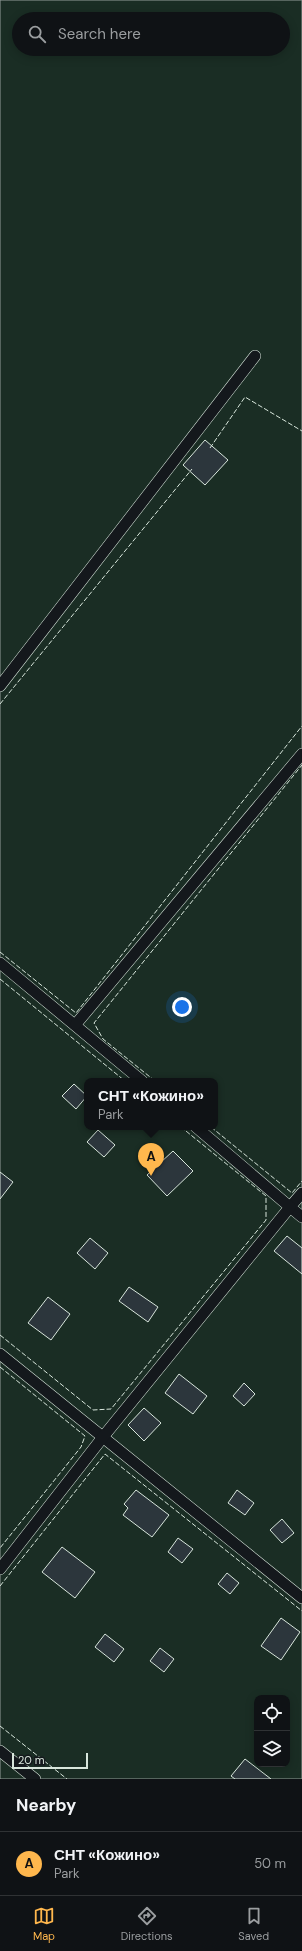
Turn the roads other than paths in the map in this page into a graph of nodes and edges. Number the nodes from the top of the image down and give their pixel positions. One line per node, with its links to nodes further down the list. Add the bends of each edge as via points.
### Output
1 (255, 356): 2 (lane)
2 (0, 686)
3 (302, 754): 5 (lane)
4 (0, 963): 5 (lane)
5 (76, 1024): 6 (lane)
6 (139, 1078)
7 (200, 1130): 9 (lane)
8 (302, 1193): 9 (lane)
9 (290, 1207): 10 (lane); 12 (lane)
10 (302, 1216)
11 (0, 1354): 12 (lane)
12 (103, 1437): 13 (lane); 14 (lane)
13 (0, 1569)
14 (302, 1598)
15 (0, 1751): 16 (lane)
16 (35, 1779)

